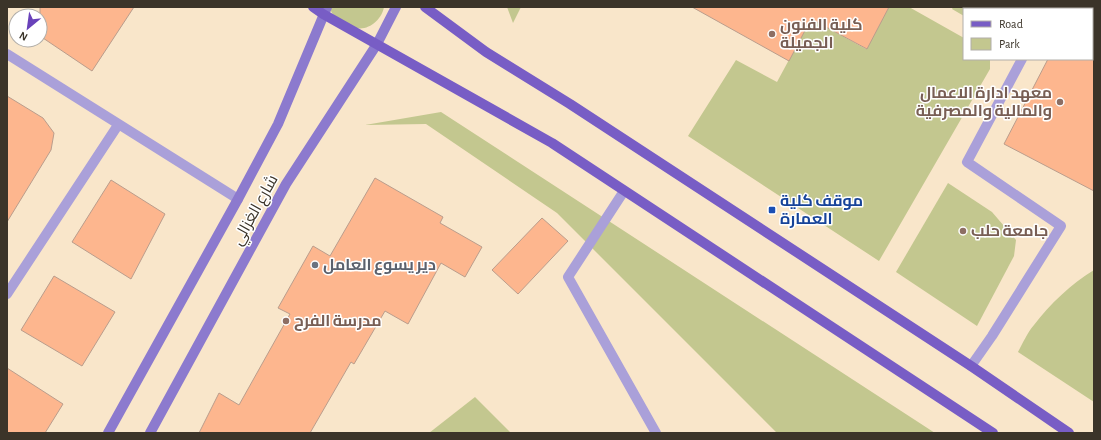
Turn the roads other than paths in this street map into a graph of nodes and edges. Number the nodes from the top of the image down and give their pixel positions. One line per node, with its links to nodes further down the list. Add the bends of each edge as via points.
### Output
1 (313, 7): 4 (main road)
2 (396, 7): 5 (main road, شارع الغزالي)
3 (425, 7): 12 (main road, via 486,52 570,104)
4 (325, 11): 5 (main road); 10 (main road, شارع الغزالي, via 278,124)
5 (378, 44): 9 (main road, via 552,143); 14 (main road, شارع الغزالي, via 286,184)
6 (7, 54): 8 (street)
7 (1021, 60): 12 (street, via 967,162 1061,226)
8 (118, 125): 10 (street); 11 (street)
9 (624, 191): 15 (street, via 568,276); 16 (main road)
10 (238, 199): 13 (main road, شارع الغزالي)
11 (7, 294)
12 (971, 366): 17 (main road)
13 (108, 433)
14 (150, 433)
15 (656, 433)
16 (993, 433)
17 (1070, 433)

